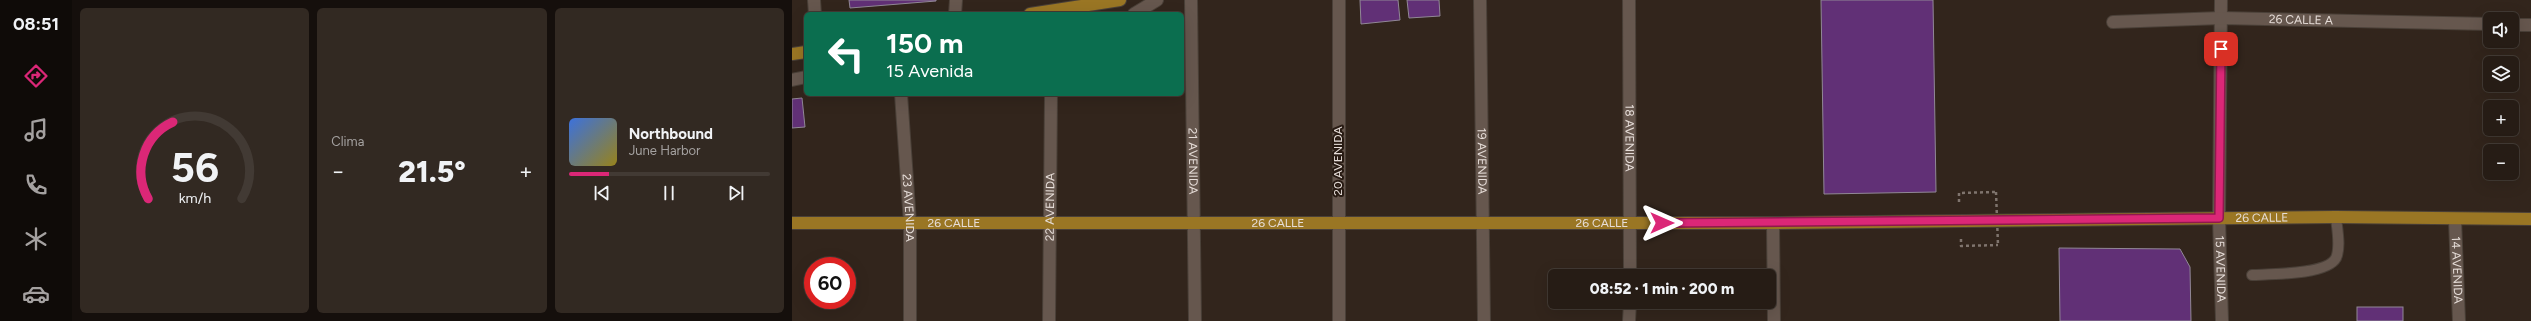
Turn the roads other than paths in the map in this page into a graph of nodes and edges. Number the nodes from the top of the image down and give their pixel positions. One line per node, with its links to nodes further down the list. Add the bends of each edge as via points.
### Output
1 (814, 0): 10 (street)
2 (956, 0): 11 (street)
3 (1120, 0): 12 (main road)
4 (1157, 0): 13 (street)
5 (1192, 0): 32 (street, 21 AVENIDA)
6 (1339, 0): 33 (street, 20 AVENIDA)
7 (1480, 0): 34 (street, 19 AVENIDA)
8 (1628, 0): 35 (street, 18 AVENIDA)
9 (2220, 0): 14 (street, 15 AVENIDA)
10 (815, 12)
11 (955, 12)
12 (1043, 12)
13 (1137, 12)
14 (2221, 18): 15 (street, 26 CALLE A); 16 (street, 26 CALLE A); 26 (street, 15 AVENIDA)
15 (2113, 22)
16 (2483, 24)
17 (2519, 25): 18 (street)
18 (2531, 25)
19 (804, 52): 20 (main road)
20 (792, 54)
21 (804, 77): 22 (street)
22 (792, 80)
23 (901, 96): 31 (street, 23 AVENIDA)
24 (1051, 96): 29 (street, 22 AVENIDA)
25 (2336, 217): 26 (main road, 26 CALLE); 28 (main road, 26 CALLE); 38 (lane, via 2338,248 2336,258 2329,264 2317,270)
26 (2219, 218): 36 (main road, 26 CALLE); 47 (street, 15 AVENIDA)
27 (2531, 219): 28 (main road, 26 CALLE)
28 (2455, 220): 48 (street, 14 AVENIDA)
29 (1050, 222): 31 (main road, 26 CALLE); 32 (main road, 26 CALLE); 41 (street, 22 AVENIDA)
30 (792, 223): 31 (main road, 26 CALLE)
31 (910, 223): 40 (street, 23 AVENIDA)
32 (1194, 223): 33 (main road, 26 CALLE); 42 (street, 21 AVENIDA)
33 (1338, 223): 34 (main road, 26 CALLE); 43 (street, 20 AVENIDA)
34 (1484, 223): 35 (main road, 26 CALLE); 44 (street, 19 AVENIDA)
35 (1630, 223): 36 (main road, 26 CALLE); 37 (street, 18 AVENIDA)
36 (1773, 223): 46 (street)
37 (1630, 269)
38 (2252, 275)
39 (1630, 309): 45 (street)
40 (910, 321)
41 (1049, 321)
42 (1195, 321)
43 (1339, 321)
44 (1484, 321)
45 (1629, 321)
46 (1774, 321)
47 (2222, 321)
48 (2459, 321)

